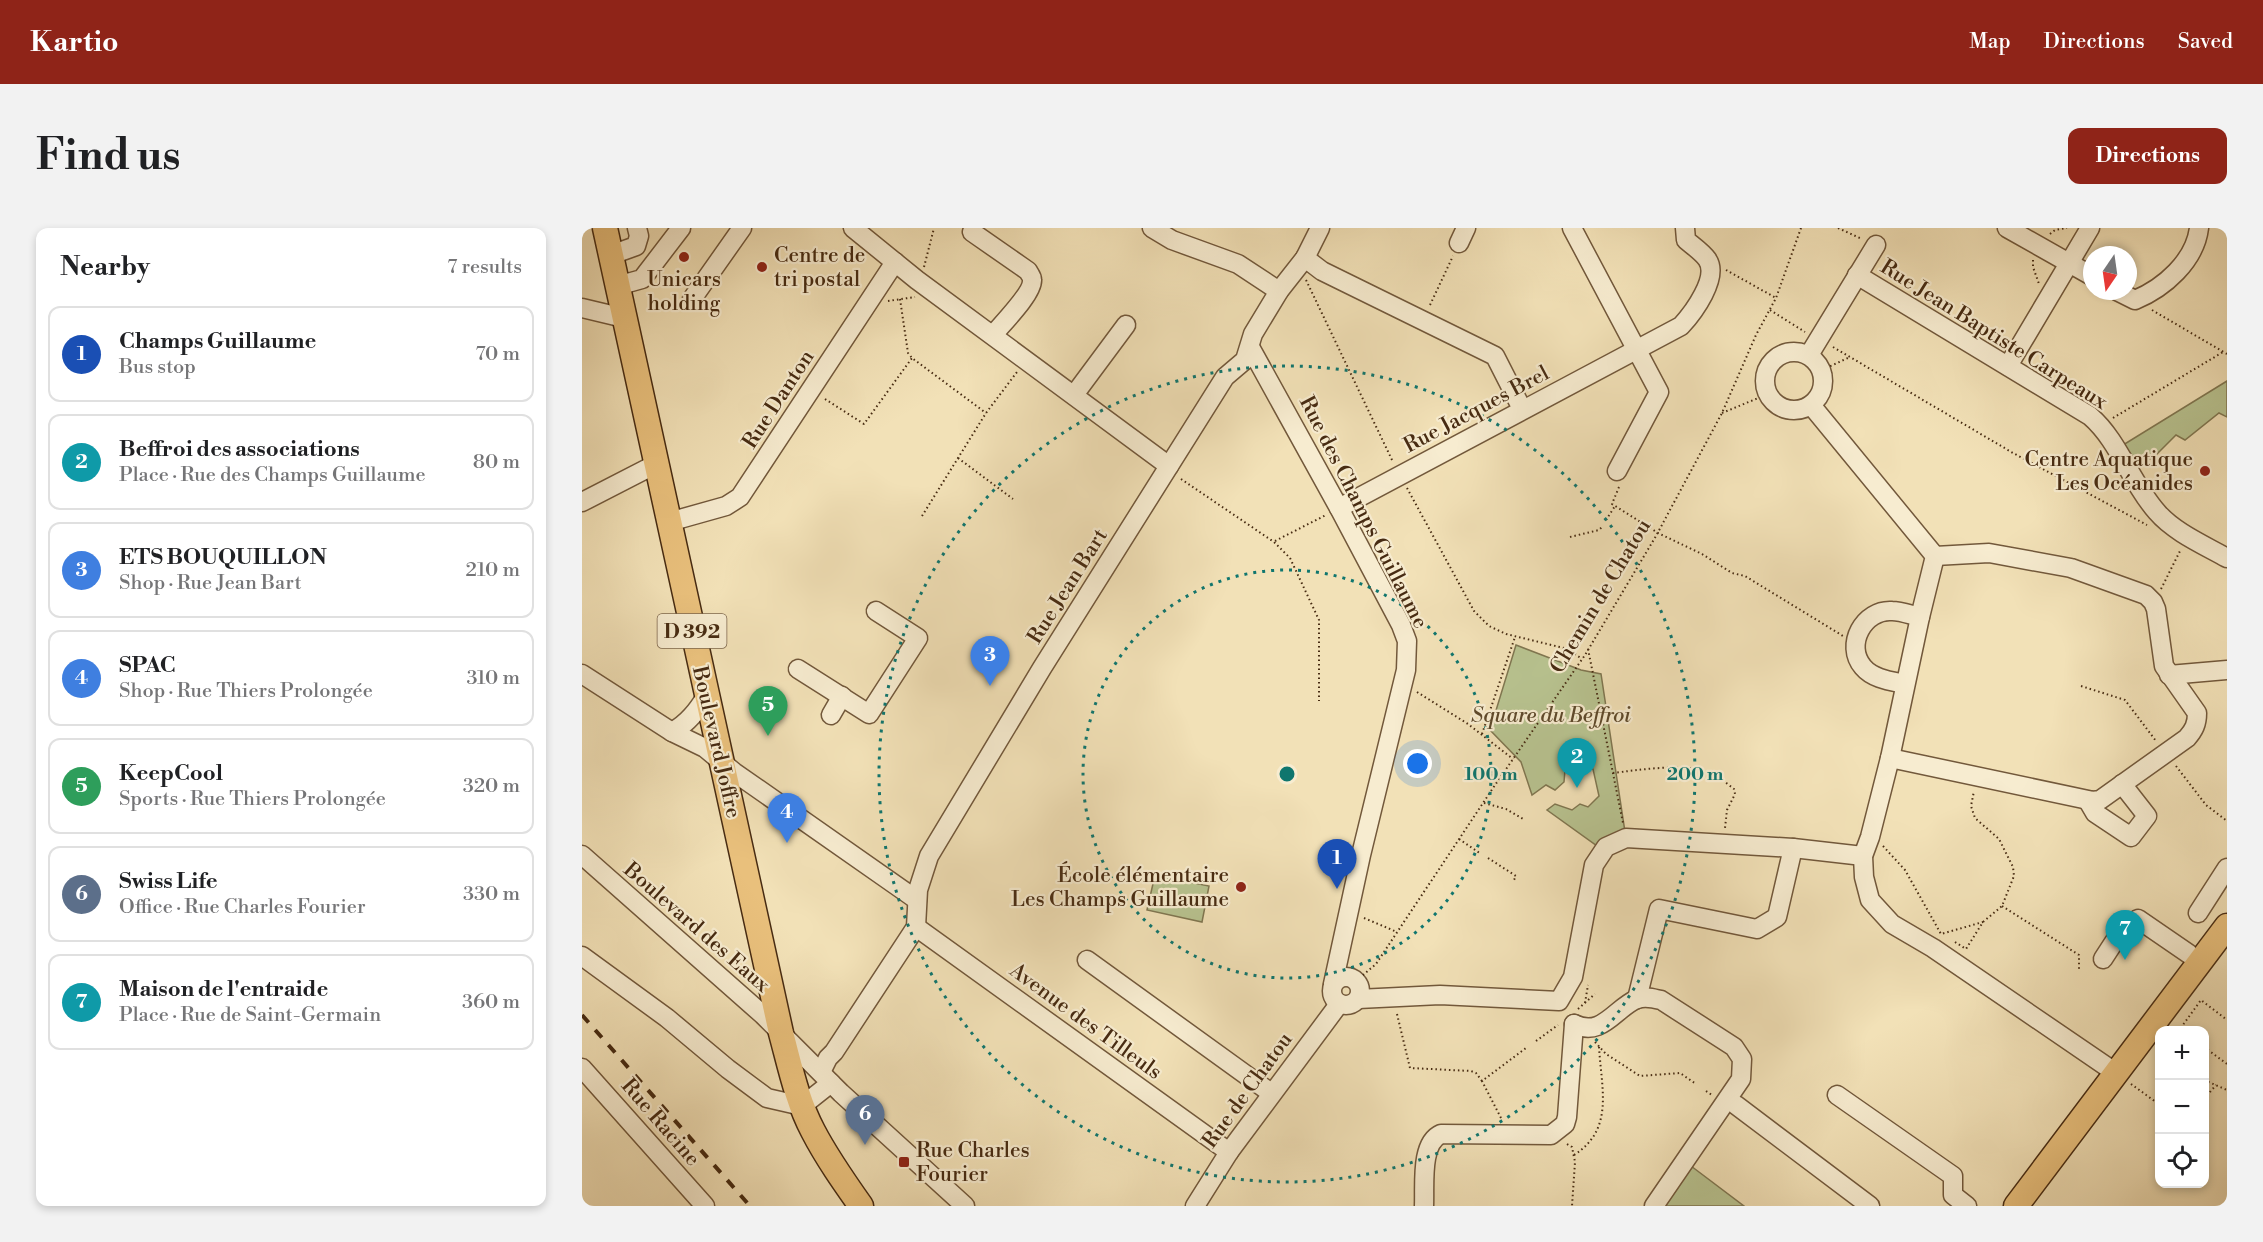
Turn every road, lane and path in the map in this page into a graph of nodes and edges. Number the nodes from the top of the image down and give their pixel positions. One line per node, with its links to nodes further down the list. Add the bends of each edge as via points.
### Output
1 (605, 228): 19 (main road, Boulevard Joffre / D 392)
2 (681, 228): 27 (street, via 648,286)
3 (742, 228): 32 (street)
4 (933, 228): 26 (path, via 923,272)
5 (1320, 228): 22 (street, Rue Jean Bart)
6 (1572, 228): 43 (street)
7 (1685, 228): 20 (street, via 1686,240)
8 (1801, 228): 30 (path, Chemin de Chatou)
9 (1838, 228): 18 (path)
10 (2007, 228): 23 (street)
11 (2090, 228): 23 (street)
12 (2199, 228): 31 (street, via 2198,240 2165,284)
13 (855, 229): 21 (street)
14 (644, 231): 19 (street, via 636,246)
15 (1162, 231): 28 (street, via 1238,264)
16 (972, 232): 40 (street, via 1031,276 1028,292)
17 (1462, 236): 38 (path)
18 (1876, 245): 25 (street, Rue Jean Baptiste Carpeaux)
19 (611, 255): 27 (main road, Boulevard Joffre / D 392)
20 (1708, 260): 30 (path); 43 (street, Rue Jacques Brel, via 1710,280 1688,319)
21 (895, 262): 26 (street); 29 (street, Rue Danton)
22 (1301, 263): 28 (street, Rue Jean Bart); 38 (street); 63 (path)
23 (2068, 263): 24 (street); 49 (street)
24 (2083, 271)
25 (1857, 275): 42 (street, Rue Jean Baptiste Carpeaux); 49 (street, Rue Jean Baptiste Carpeaux)
26 (924, 285): 33 (path, via 921,296); 40 (street)
27 (617, 286): 37 (main road, Boulevard Joffre / D 392)
28 (1279, 291): 41 (street, Rue Jean Bart, via 1253,334)
29 (871, 298): 33 (path, via 881,302); 51 (street, Rue Danton)
30 (1776, 298): 36 (path, Chemin de Chatou)
31 (2137, 298)
32 (692, 299)
33 (900, 299): 47 (path)
34 (2134, 300): 44 (path)
35 (582, 308): 37 (street)
36 (1770, 310): 42 (path); 57 (path, Chemin de Chatou)
37 (624, 318): 60 (main road, Boulevard Joffre / D 392)
38 (1423, 319): 55 (street, via 1495,356)
39 (1126, 325): 53 (street)
40 (993, 335): 48 (street)
41 (1250, 347): 61 (street, Rue Jean Bart, via 1245,360 1225,377); 67 (street, Rue des Champs Guillaume)
42 (1814, 348): 46 (path); 50 (street); 52 (street, via 1774,360 1766,375)
43 (1635, 351): 55 (street, Rue Jacques Brel); 62 (street, via 1659,393)
44 (2223, 352): 45 (path); 58 (path)
45 (2227, 354)
46 (1850, 357): 50 (path); 72 (path, via 2013,453)
47 (912, 358): 51 (path, via 864,424); 56 (path)
48 (1026, 360): 53 (street); 56 (path)
49 (2008, 366): 58 (street, Rue Jean Baptiste Carpeaux)
50 (1822, 370): 54 (street, via 1822,389)
51 (811, 389): 70 (street, Rue Danton, via 740,498 726,506)
52 (1768, 394): 54 (street, via 1787,409); 57 (path)
53 (1074, 395): 61 (street)
54 (1811, 405): 77 (street)
55 (1522, 409): 63 (street, Rue Jacques Brel)
56 (986, 413): 59 (path)
57 (1722, 413): 73 (path, Chemin de Chatou)
58 (2101, 426): 74 (street, Rue Jean Baptiste Carpeaux, via 2158,513)
59 (957, 457): 64 (path); 68 (path)
60 (656, 464): 65 (street); 70 (main road, Boulevard Joffre / D 392)
61 (1168, 468): 76 (path); 124 (street, Rue Jean Bart, via 935,846)
62 (1617, 471): 66 (path, via 1623,478 1612,504)
63 (1400, 475): 67 (street, Rue Jacques Brel); 82 (path, via 1474,610 1489,626)
64 (1013, 499)
65 (582, 502)
66 (1615, 506): 69 (path); 73 (path)
67 (1339, 508): 76 (path); 90 (street, Rue des Champs Guillaume, via 1407,641)
68 (922, 516)
69 (1606, 520)
70 (669, 522): 93 (main road, Boulevard Joffre / D 392)
71 (1602, 527): 75 (path)
72 (2154, 529)
73 (1658, 533): 83 (path, via 1732,573 1745,576); 84 (path, Chemin de Chatou)
74 (2189, 535): 78 (street, Rue Jean Baptiste Carpeaux); 79 (path)
75 (1570, 537)
76 (1274, 542): 95 (path, via 1290,558 1319,620)
77 (1935, 556): 79 (street, via 1989,554 2071,568 2136,590); 81 (street)
78 (2227, 558)
79 (2153, 602): 89 (street)
80 (876, 611): 94 (street, via 918,638 870,714)
81 (1920, 617): 83 (street, via 1892,610 1881,612 1864,622); 91 (street)
82 (1515, 637): 85 (path, via 1568,649); 98 (path)
83 (1855, 643): 91 (street, via 1863,668 1882,679)
84 (1588, 649): 85 (path, Chemin de Chatou); 104 (path)
85 (1582, 659): 102 (path, Chemin de Chatou)
86 (798, 669): 94 (street)
87 (2227, 670): 89 (street)
88 (582, 674): 97 (street)
89 (2169, 675): 106 (street, via 2197,713 2194,730)
90 (1402, 684): 98 (path); 127 (street, Rue des Champs Guillaume)
91 (1905, 684): 100 (street)
92 (2080, 686): 99 (path, via 2125,700)
93 (707, 695): 97 (street, via 698,711); 101 (main road, Boulevard Joffre / D 392)
94 (842, 696): 96 (street)
95 (1319, 701)
96 (831, 715)
97 (672, 732): 101 (street)
98 (1482, 735): 102 (path)
99 (2159, 745)
100 (1890, 758): 105 (street); 111 (street)
101 (721, 759): 124 (street); 148 (main road, Boulevard Joffre / D 392)
102 (1513, 759): 108 (path, Chemin de Chatou)
103 (2175, 765): 110 (path, via 2206,805)
104 (1613, 773): 112 (path); 114 (path, via 1702,769 1724,782 1736,794 1727,810)
105 (1977, 777): 107 (street); 125 (path, via 1971,806 1975,818 1999,839 2013,867 2014,876)
106 (2122, 784): 107 (street, via 2100,800); 107 (street, via 2147,816 2131,837 2095,813)
107 (2088, 801)
108 (1483, 803): 109 (path); 113 (path, Chemin de Chatou)
109 (1523, 819)
110 (2227, 821)
111 (1870, 837): 119 (street); 132 (path, via 1880,842 1905,870)
112 (1626, 838): 114 (street); 143 (street, via 1606,847 1594,864 1573,977)
113 (1459, 839): 117 (path); 131 (path, Chemin de Chatou)
114 (1724, 844): 115 (street)
115 (1793, 848): 119 (street); 142 (street, via 1777,917 1757,929 1659,909)
116 (2227, 852): 121 (street, via 2223,858)
117 (1481, 854)
118 (582, 855): 148 (street, Boulevard des Eaux)
119 (1863, 856): 132 (street, via 1870,900 1892,924)
120 (1488, 858): 123 (path, via 1516,876)
121 (2227, 861)
122 (2227, 868): 126 (street)
123 (1514, 880)
124 (917, 900): 130 (street, Rue Jean Bart)
125 (2002, 906): 128 (path); 137 (path, via 2079,955)
126 (2198, 913)
127 (1347, 919): 131 (path, via 1366,918); 138 (street, Rue des Champs Guillaume)
128 (1983, 922): 132 (path); 132 (path, via 1966,949)
129 (2227, 926): 155 (main road)
130 (916, 927): 156 (street, via 828,1058); 170 (street, Avenue des Tilleuls)
131 (1397, 932): 139 (path, Chemin de Chatou)
132 (1937, 941): 155 (street)
133 (2189, 954): 135 (street, via 2141,913 2125,939 2116,939)
134 (582, 956): 166 (street, via 767,1098)
135 (2103, 958)
136 (1088, 960): 162 (street)
137 (2079, 970)
138 (1333, 984): 139 (street, via 1344,977); 144 (street, via 1332,993)
139 (1357, 990): 141 (street); 144 (street, via 1352,1004)
140 (1595, 994): 146 (path)
141 (1393, 997): 143 (street, via 1440,995); 157 (path, via 1410,1068 1471,1071)
142 (1637, 999): 146 (street, via 1603,1024); 178 (street, via 1662,1000 1734,1047 1742,1059 1741,1079)
143 (1559, 1001): 146 (street)
144 (1339, 1004): 162 (street, Rue de Chatou)
145 (2227, 1020): 147 (path, via 2200,999)
146 (1576, 1024): 149 (path); 150 (path); 169 (street, via 1568,1117)
147 (2182, 1026)
148 (781, 1033): 156 (street); 166 (main road, Boulevard Joffre / D 392)
149 (1536, 1041)
150 (1599, 1045): 159 (path, via 1640,1076 1680,1072); 171 (path, via 1604,1112 1589,1145)
151 (1526, 1048): 157 (path)
152 (2209, 1050): 153 (path)
153 (2227, 1064)
154 (582, 1068): 172 (street, Rue Racine)
155 (2121, 1077): 165 (path); 181 (main road)
156 (826, 1078): 166 (street); 174 (street)
157 (1482, 1081): 168 (path, via 1503,1123)
158 (2209, 1082): 160 (path)
159 (1696, 1084)
160 (2216, 1085): 161 (path); 164 (path)
161 (2227, 1089)
162 (1271, 1093): 170 (street, Rue de Chatou)
163 (1837, 1095): 180 (street, via 1953,1176 1953,1195)
164 (2209, 1095)
165 (2155, 1101)
166 (802, 1106): 173 (main road, Boulevard Joffre / D 392, via 825,1153)
167 (1736, 1106): 179 (street)
168 (1499, 1134): 169 (street); 176 (street, via 1442,1134 1431,1140)
169 (1551, 1135): 171 (path, via 1572,1147)
170 (1228, 1152): 175 (street, Rue de Chatou)
171 (1574, 1155): 177 (path)
172 (705, 1206)
173 (861, 1206)
174 (965, 1206)
175 (1195, 1206)
176 (1424, 1206)
177 (1572, 1206)
178 (1654, 1206)
179 (1870, 1206)
180 (1967, 1206)
181 (2016, 1206)

